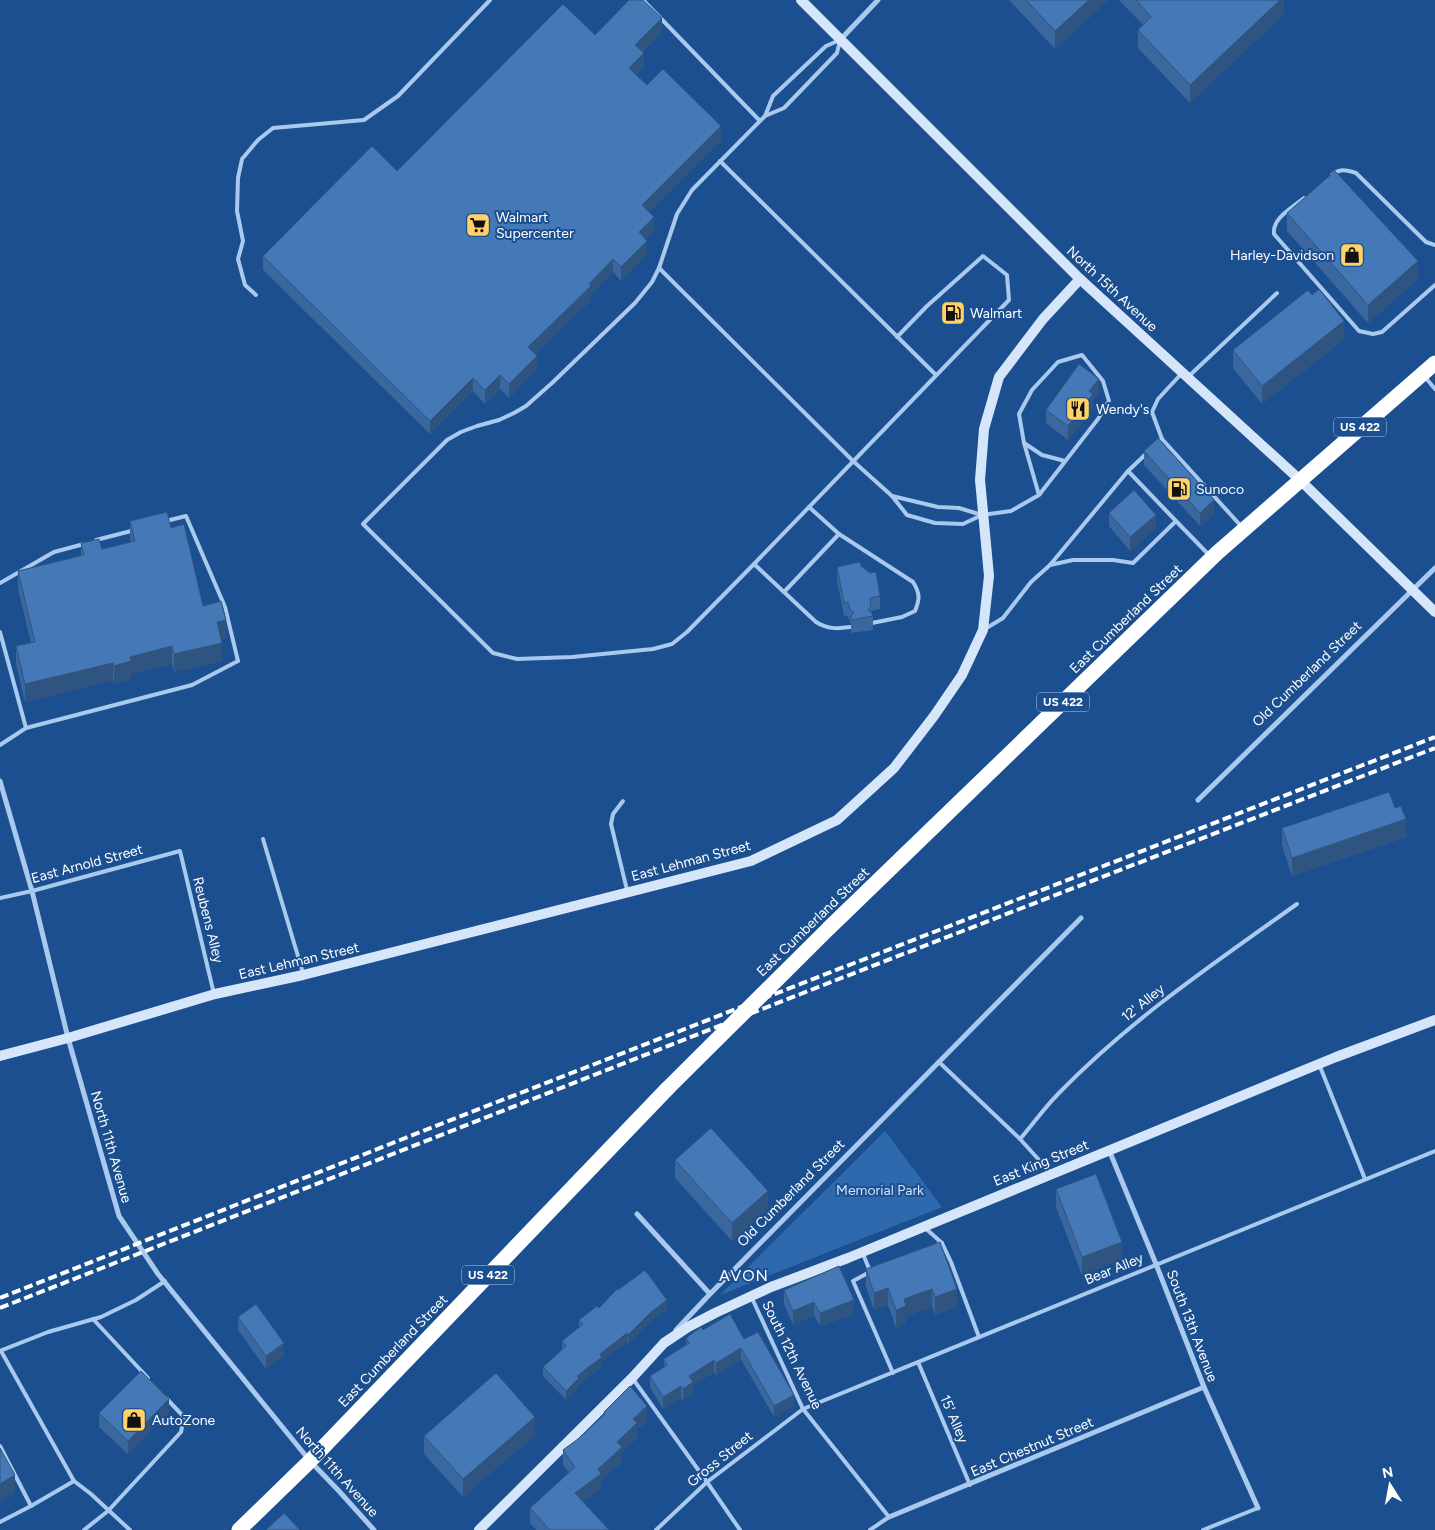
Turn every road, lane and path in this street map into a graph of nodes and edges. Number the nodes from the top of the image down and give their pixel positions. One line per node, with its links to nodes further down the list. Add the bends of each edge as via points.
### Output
1 (490, 0): 16 (lane, via 398,96 364,120 273,128 242,159 237,211 243,240 238,259 245,285)
2 (643, 0): 7 (lane)
3 (801, 0): 5 (main road, North 15th Avenue)
4 (878, 0): 5 (street)
5 (840, 40): 6 (lane, via 826,46 773,96); 6 (lane, via 837,53 784,108); 13 (main road, North 15th Avenue)
6 (765, 116): 7 (lane)
7 (760, 121): 8 (lane)
8 (720, 162): 12 (lane, via 692,190 677,214); 17 (lane)
9 (1329, 177): 11 (lane, via 1336,171 1356,173 1426,242)
10 (1306, 196): 14 (lane, via 1276,221 1274,234 1359,331 1382,332)
11 (1435, 245)
12 (659, 268): 27 (lane); 41 (lane, via 636,303 552,383 514,414 447,440 363,524 494,654 517,659 572,657 653,649 672,644)
13 (1080, 279): 21 (main road, North 15th Avenue); 34 (main road, East Lehman Street, via 1043,319 999,377 984,429 980,480)
14 (1435, 285)
15 (1278, 293): 21 (lane)
16 (256, 295)
17 (897, 337): 20 (lane); 20 (lane, via 983,256 1006,274 1009,300)
18 (1435, 363): 19 (highway, East Cumberland Street / US 422)
19 (1422, 374): 22 (lane); 30 (highway, East Cumberland Street / US 422)
20 (936, 375): 27 (lane)
21 (1185, 375): 23 (lane, via 1158,398 1152,412); 30 (main road, North 15th Avenue)
22 (1435, 389)
23 (1162, 439): 25 (lane); 38 (lane)
24 (1024, 443): 28 (lane, via 1042,455); 28 (lane, via 1019,414 1032,390 1058,362 1082,355 1103,381 1109,401); 31 (lane)
25 (1156, 445)
26 (1149, 452): 29 (lane)
27 (853, 461): 32 (lane); 33 (lane)
28 (1065, 461): 31 (lane)
29 (1128, 471): 35 (lane); 42 (lane)
30 (1300, 480): 38 (highway, East Cumberland Street / US 422); 45 (main road, North 15th Avenue)
31 (1039, 495): 34 (lane, via 1011,511)
32 (892, 496): 34 (lane); 34 (lane, via 907,516 935,524 963,524)
33 (809, 507): 39 (lane); 41 (lane)
34 (982, 515): 50 (main road, East Lehman Street, via 989,576)
35 (1176, 521): 40 (lane); 42 (lane, via 1133,562 1073,560)
36 (158, 523): 52 (lane, via 186,516 225,607 238,661 192,685)
37 (139, 529): 44 (lane, via 54,552)
38 (1244, 530): 40 (highway, East Cumberland Street / US 422)
39 (839, 534): 46 (lane); 48 (lane, via 913,582 919,590 915,611)
40 (1212, 558): 100 (highway, East Cumberland Street / US 422, bridge, via 667,1089)
41 (754, 564): 46 (lane)
42 (1050, 564): 50 (lane, via 1031,582 1003,618)
43 (1435, 568): 45 (street, Old Cumberland Street)
44 (0, 582)
45 (1413, 591): 47 (main road, North 15th Avenue); 56 (street, Old Cumberland Street)
46 (784, 592): 49 (lane, via 823,626 832,629)
47 (1435, 612)
48 (872, 623)
49 (850, 627)
50 (983, 630): 61 (main road, East Lehman Street, via 962,674 934,716 894,768 838,820 751,861)
51 (0, 632): 52 (lane)
52 (26, 728): 53 (lane)
53 (0, 746)
54 (0, 781): 55 (street, North 11th Avenue)
55 (1, 789): 60 (street, North 11th Avenue)
56 (1198, 800)
57 (623, 801): 61 (lane, via 613,814 611,824)
58 (263, 839): 65 (lane)
59 (180, 851): 60 (lane, East Arnold Street); 66 (lane, Reubens Alley)
60 (32, 891): 62 (lane, East Arnold Street); 68 (street, North 11th Avenue)
61 (627, 892): 65 (main road, East Lehman Street)
62 (0, 898)
63 (1296, 904): 72 (lane, 12' Alley, via 1135,1022 1058,1093)
64 (1081, 918): 70 (street, Old Cumberland Street)
65 (303, 975): 66 (main road, East Lehman Street)
66 (215, 994): 68 (main road, East Lehman Street)
67 (1435, 1020): 71 (main road, East King Street)
68 (68, 1038): 69 (main road, East Lehman Street); 85 (street, North 11th Avenue, via 119,1216)
69 (0, 1056)
70 (940, 1063): 72 (lane); 86 (street, Old Cumberland Street)
71 (1319, 1064): 73 (main road, East King Street); 76 (lane)
72 (1020, 1139): 75 (lane)
73 (1108, 1150): 75 (main road, East King Street); 82 (street, South 13th Avenue)
74 (1435, 1151): 76 (lane, Bear Alley)
75 (1052, 1174): 78 (main road, East King Street)
76 (1365, 1179): 82 (lane, Bear Alley)
77 (637, 1214): 86 (street)
78 (923, 1227): 79 (lane); 81 (main road, East King Street)
79 (942, 1243): 80 (lane); 89 (lane)
80 (933, 1246)
81 (862, 1252): 84 (lane); 87 (main road, East King Street)
82 (1156, 1264): 89 (lane, Bear Alley); 96 (street, South 13th Avenue)
83 (879, 1268): 84 (lane)
84 (870, 1272): 93 (lane, via 853,1281)
85 (164, 1281): 88 (lane, via 136,1300); 100 (street, North 11th Avenue)
86 (710, 1294): 90 (street, Old Cumberland Street)
87 (751, 1296): 90 (main road, East King Street, via 694,1324); 98 (lane, South 12th Avenue)
88 (93, 1319): 91 (lane); 95 (lane)
89 (979, 1338): 92 (lane, Bear Alley)
90 (664, 1344): 94 (main road, Old Cumberland Street)
91 (0, 1351): 101 (lane)
92 (918, 1362): 93 (lane, Bear Alley); 103 (lane, 15' Alley)
93 (893, 1373): 98 (lane, Bear Alley)
94 (632, 1378): 102 (lane); 113 (main road, Old Cumberland Street)
95 (152, 1382)
96 (1204, 1387): 103 (street, East Chestnut Street); 105 (street, South 13th Avenue)
97 (165, 1396): 106 (lane, via 184,1418 181,1432)
98 (803, 1409): 102 (lane, Gross Street); 107 (lane, South 12th Avenue)
99 (0, 1446): 104 (lane)
100 (310, 1461): 111 (highway, East Cumberland Street / US 422); 112 (street, North 11th Avenue)
101 (74, 1481): 104 (lane); 106 (lane)
102 (707, 1482): 114 (lane, Gross Street); 115 (lane)
103 (970, 1485): 107 (street, East Chestnut Street)
104 (31, 1506): 108 (lane)
105 (1258, 1508): 117 (lane)
106 (108, 1511): 109 (lane); 110 (lane)
107 (888, 1517): 116 (lane, East Chestnut Street)
108 (0, 1522)
109 (84, 1530)
110 (130, 1530)
111 (239, 1530)
112 (374, 1530)
113 (479, 1530)
114 (656, 1530)
115 (740, 1530)
116 (870, 1530)
117 (1203, 1530)

